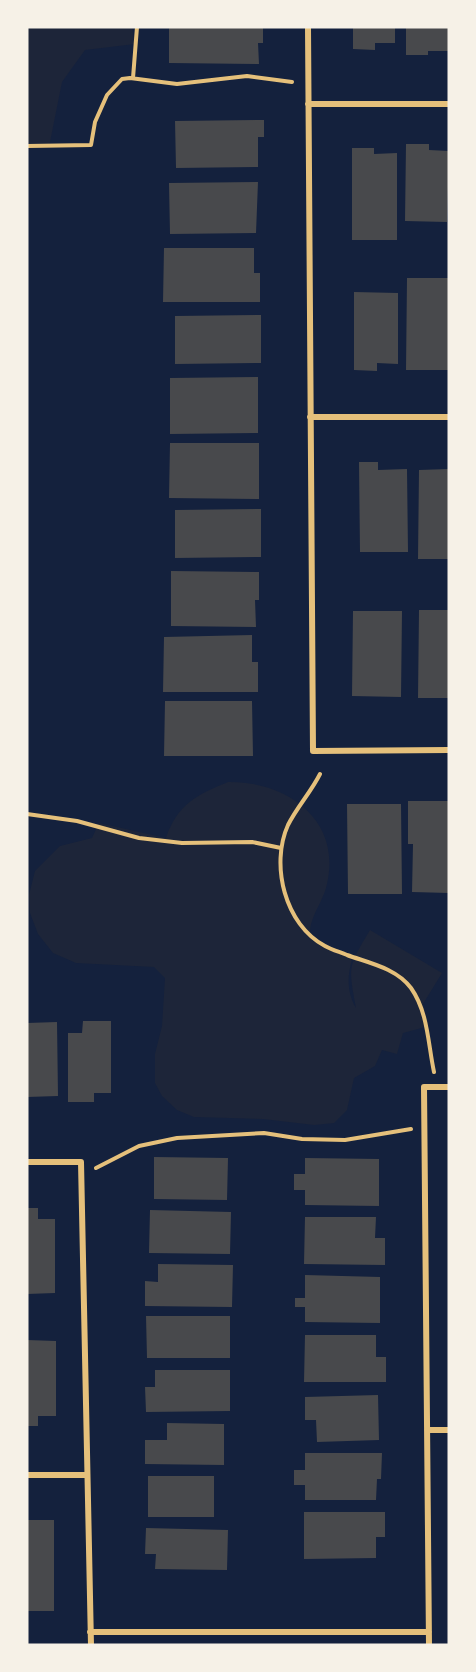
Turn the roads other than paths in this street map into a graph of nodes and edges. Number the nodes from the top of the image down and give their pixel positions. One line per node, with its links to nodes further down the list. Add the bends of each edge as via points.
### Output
1 (308, 27): 2 (street)
2 (308, 104): 3 (street); 4 (street)
3 (449, 104)
4 (310, 417): 5 (street); 6 (street, via 313,751)
5 (449, 417)
6 (449, 750)
7 (449, 1087): 10 (street, via 424,1087)
8 (27, 1162): 12 (street, via 81,1162)
9 (449, 1430): 10 (street)
10 (427, 1431): 14 (street)
11 (27, 1475): 12 (street)
12 (87, 1475): 13 (street)
13 (90, 1632): 14 (street); 15 (street)
14 (429, 1632): 16 (street)
15 (90, 1645)
16 (429, 1645)

